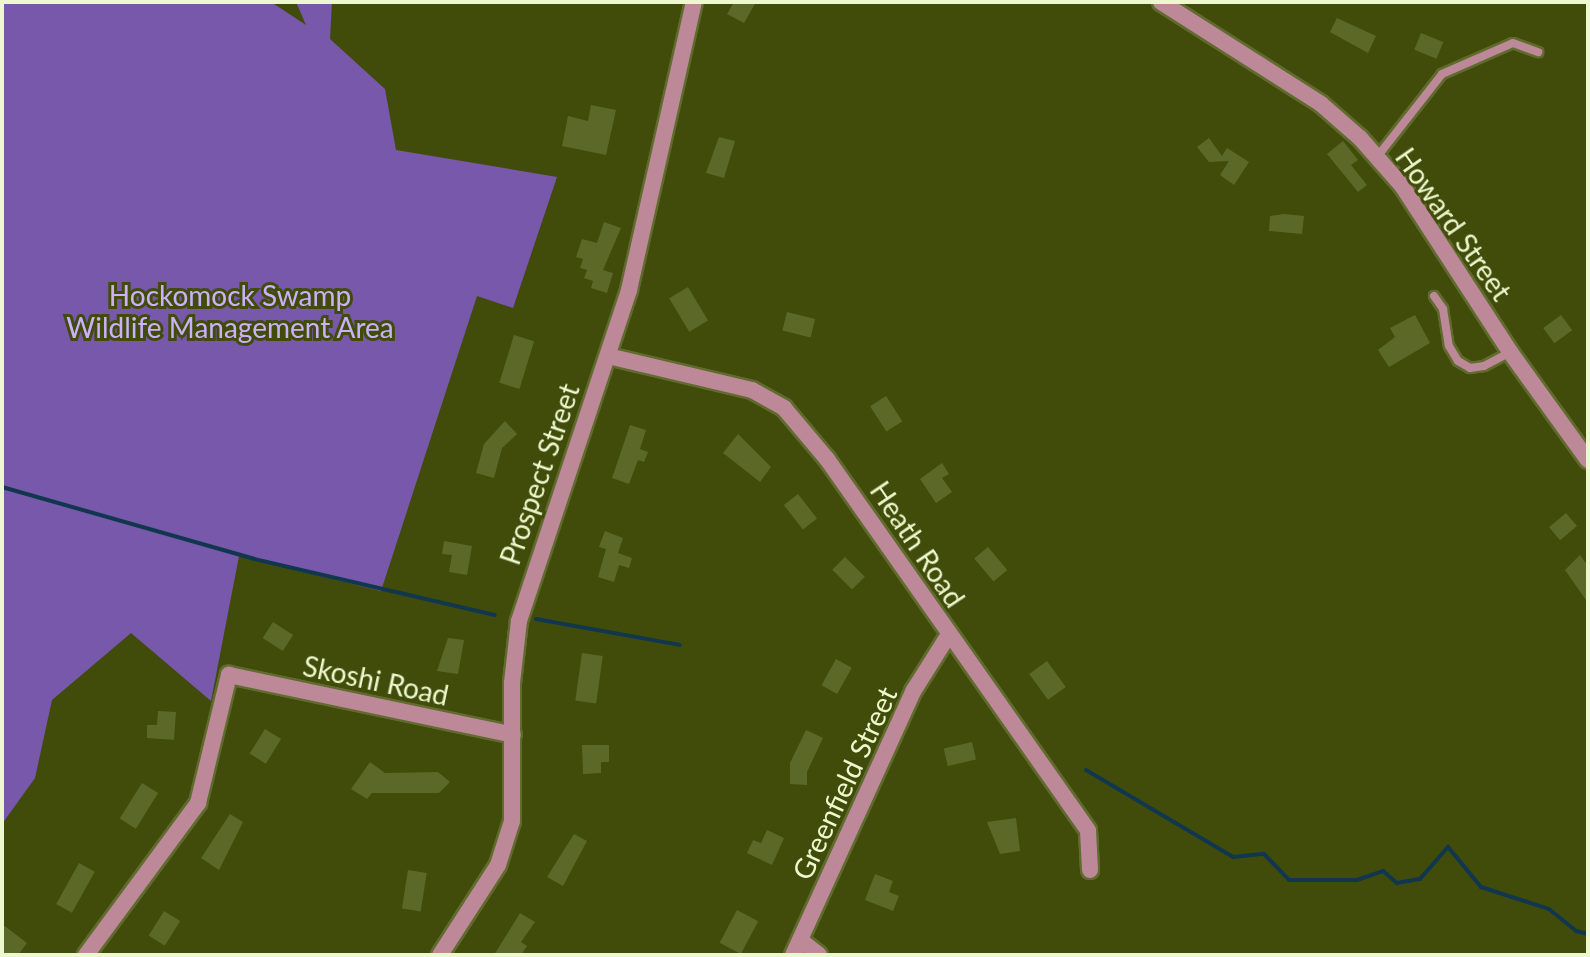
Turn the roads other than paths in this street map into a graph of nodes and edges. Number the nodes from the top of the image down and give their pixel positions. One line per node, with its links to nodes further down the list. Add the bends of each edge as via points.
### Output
1 (694, 2): 7 (street, Prospect Street, via 646,225)
2 (1161, 2): 4 (street, Howard Street, via 1321,104)
3 (1538, 52): 4 (lane, via 1513,43 1442,74)
4 (1377, 157): 6 (street, Howard Street, via 1403,187)
5 (1434, 296): 6 (lane, via 1458,361 1470,368 1484,366)
6 (1510, 352): 8 (street, Howard Street)
7 (608, 356): 9 (street, Heath Road, via 752,390 784,408 827,459); 10 (street, Prospect Street, via 519,621)
8 (1588, 460)
9 (948, 636): 11 (street, Heath Road, via 1088,831); 12 (street, Greenfield Street, via 914,690)
10 (513, 735): 13 (street, Skoshi Road, via 229,675 198,803); 14 (street, Prospect Street, via 512,821 498,865)
11 (1090, 870)
12 (797, 948): 15 (street)
13 (86, 955)
14 (440, 955)
15 (819, 955)

